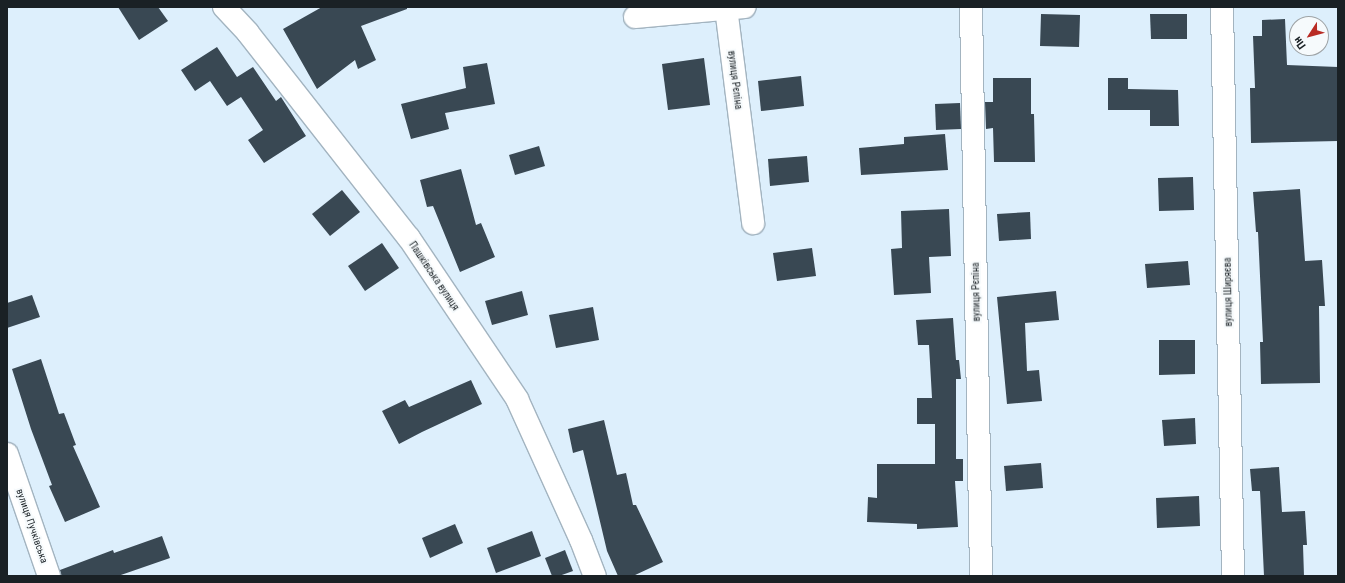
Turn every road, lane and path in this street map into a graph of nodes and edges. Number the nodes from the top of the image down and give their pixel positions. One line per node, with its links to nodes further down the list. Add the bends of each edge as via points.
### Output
1 (224, 7): 9 (street, Пашківська вулиця, via 248,33 409,238 517,399)
2 (971, 7): 10 (street, вулиця Рєпіна)
3 (1222, 7): 11 (street, вулиця Ширяєва)
4 (736, 8): 5 (street, вулиця Рєпіна); 6 (street, вулиця Рєпіна)
5 (634, 16)
6 (753, 222)
7 (7, 454): 8 (street, вулиця Пучківська)
8 (49, 576)
9 (595, 576)
10 (981, 576)
11 (1233, 576)

